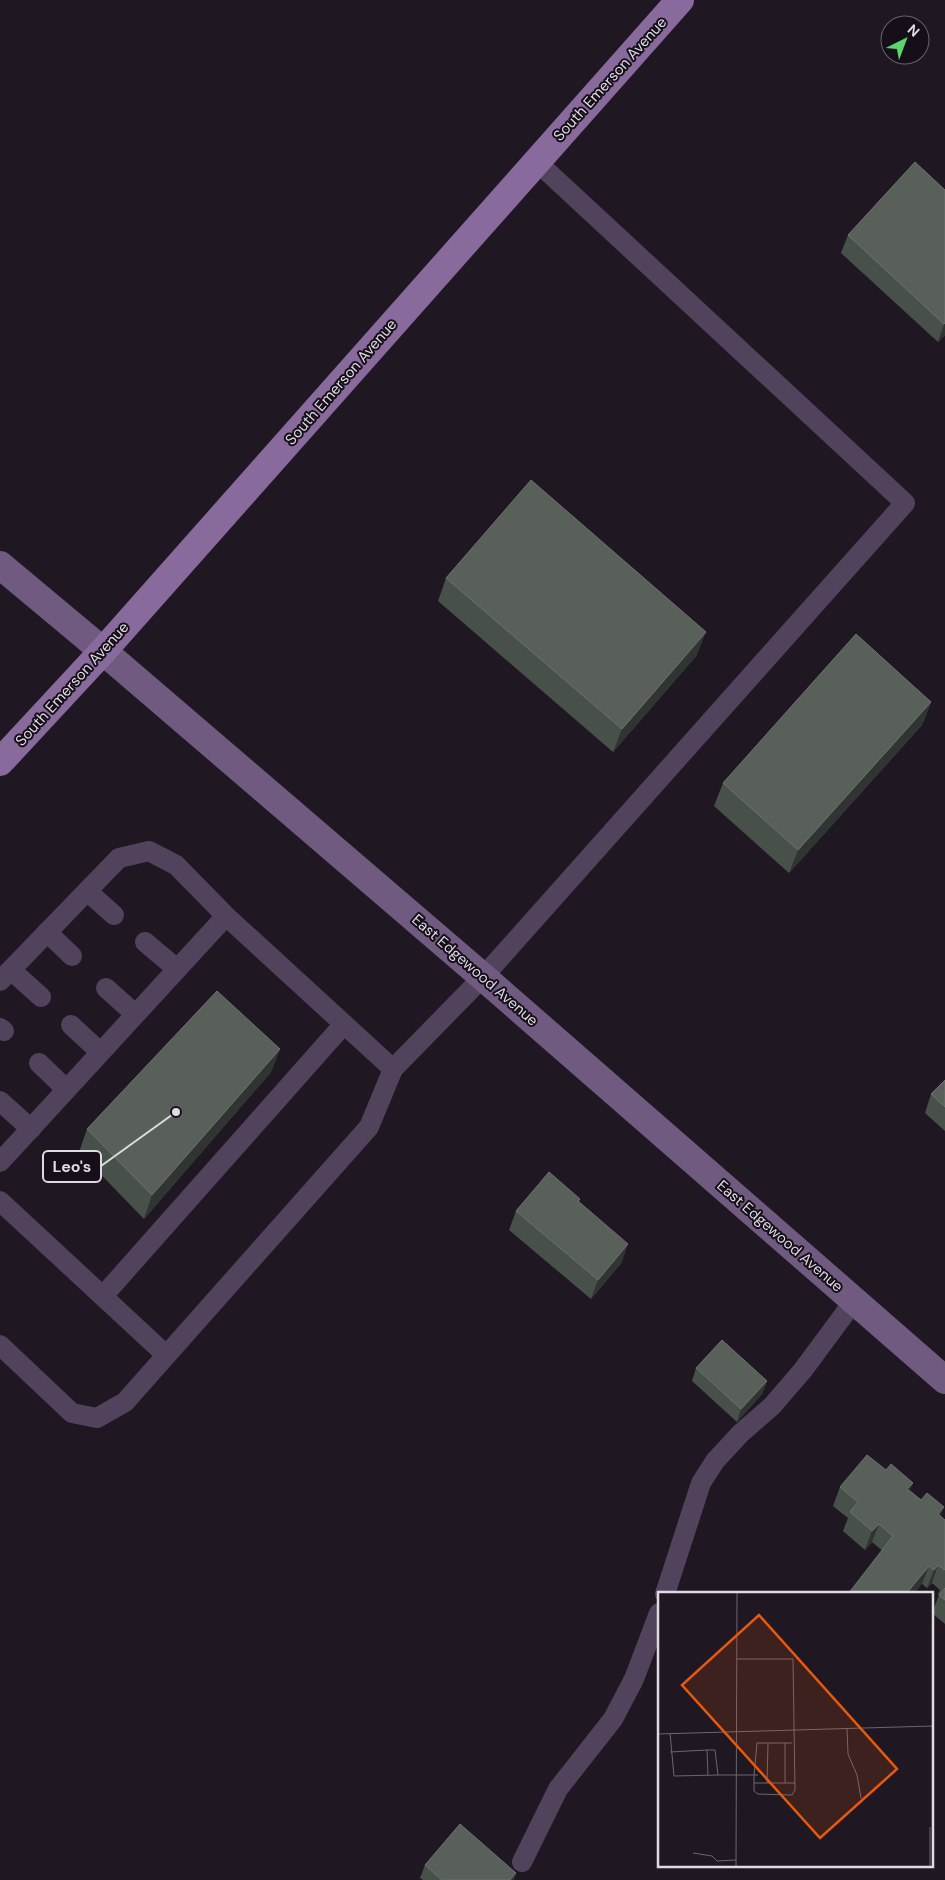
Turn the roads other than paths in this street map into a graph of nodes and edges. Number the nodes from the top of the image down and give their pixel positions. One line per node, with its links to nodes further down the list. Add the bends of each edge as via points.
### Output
1 (680, 0): 2 (main road, South Emerson Avenue)
2 (536, 161): 4 (main road, South Emerson Avenue); 14 (lane, via 905,502)
3 (0, 566): 4 (main road, East Edgewood Avenue)
4 (103, 651): 5 (main road, South Emerson Avenue); 14 (main road, East Edgewood Avenue)
5 (0, 762)
6 (87, 891): 7 (lane); 8 (lane, via 119,858 150,851 176,865); 9 (lane)
7 (114, 915)
8 (226, 916): 12 (lane); 18 (lane)
9 (47, 932): 11 (lane); 13 (lane)
10 (145, 942): 12 (lane)
11 (72, 956)
12 (177, 969): 17 (lane)
13 (5, 975): 16 (lane)
14 (483, 977): 22 (lane); 29 (main road, East Edgewood Avenue)
15 (106, 988): 17 (lane)
16 (41, 997)
17 (136, 1014): 20 (lane)
18 (344, 1024): 22 (lane); 28 (lane)
19 (70, 1025): 20 (lane)
20 (100, 1052): 23 (lane)
21 (39, 1064): 23 (lane)
22 (393, 1069): 31 (lane, via 369,1127)
23 (66, 1089): 25 (lane)
24 (0, 1100): 25 (lane)
25 (31, 1129): 26 (lane)
26 (0, 1162)
27 (0, 1201): 28 (lane)
28 (103, 1296): 31 (lane)
29 (854, 1301): 32 (main road, East Edgewood Avenue); 33 (lane, via 772,1406 715,1461 701,1483)
30 (0, 1345): 31 (lane, via 72,1413 97,1418 125,1402)
31 (166, 1355)
32 (945, 1380)
33 (666, 1592)
34 (658, 1615): 35 (lane, via 642,1662 617,1711 558,1790)
35 (522, 1862)

